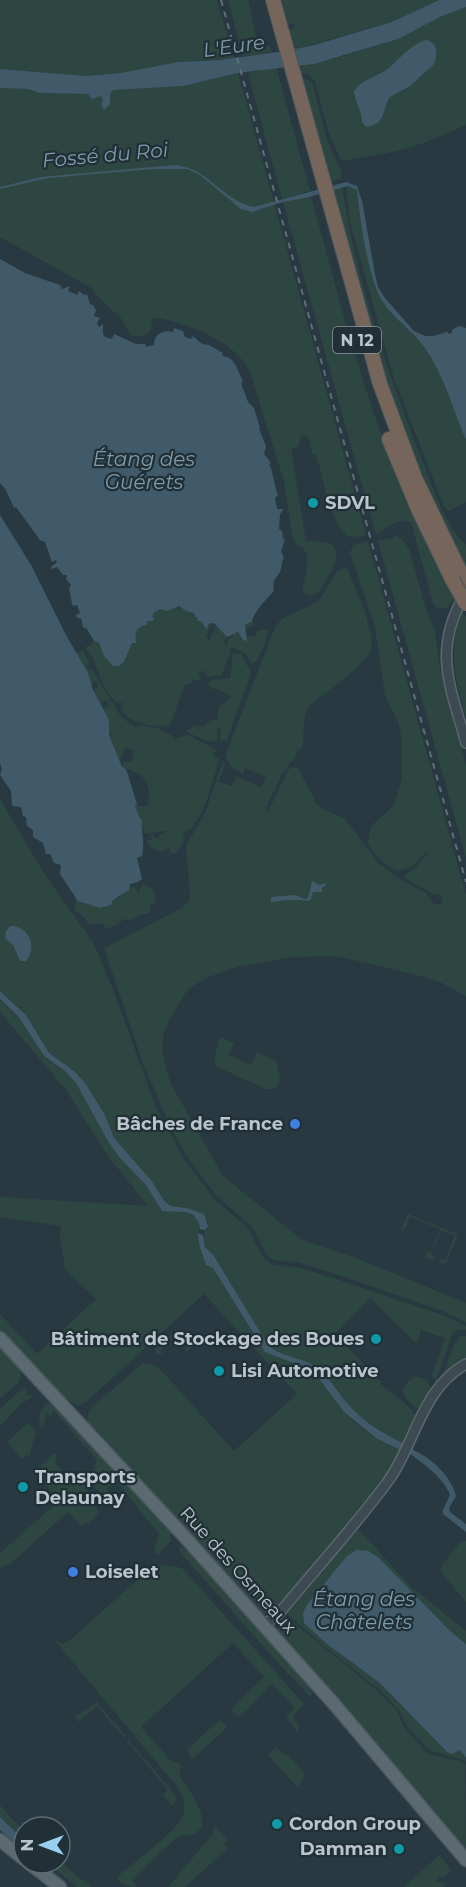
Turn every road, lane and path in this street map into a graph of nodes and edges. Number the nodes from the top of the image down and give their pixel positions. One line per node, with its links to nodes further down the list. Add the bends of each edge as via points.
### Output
1 (264, 0): 3 (highway, N 12)
2 (273, 0): 3 (highway, N 12)
3 (276, 30): 4 (highway, N 12, via 376,402 414,499)
4 (455, 574): 5 (highway, N 12); 7 (highway, N 12, bridge)
5 (466, 584)
6 (466, 592): 8 (street, via 450,624 446,653)
7 (466, 604)
8 (466, 743)
9 (0, 1338): 11 (main road, Rue des Osmeaux)
10 (466, 1364): 11 (street, via 438,1387 386,1484 281,1611)
11 (264, 1626): 14 (main road, Rue des Osmeaux)
12 (0, 1840): 13 (main road)
13 (12, 1850)
14 (466, 1860)
15 (44, 1875): 16 (main road)
16 (60, 1887)

